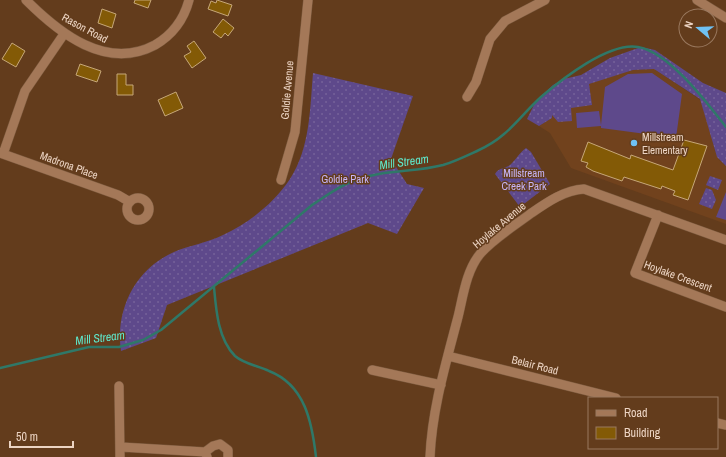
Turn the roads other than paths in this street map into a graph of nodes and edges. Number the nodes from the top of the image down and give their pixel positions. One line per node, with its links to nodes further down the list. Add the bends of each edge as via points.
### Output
1 (26, 0): 7 (street, Rason Road)
2 (189, 0): 7 (street, Rason Road, via 183,16 172,32 157,44 135,53 105,53)
3 (308, 0): 10 (street, Goldie Avenue, via 295,132)
4 (545, 0): 8 (street, via 505,21 490,39 476,82)
5 (697, 0): 6 (street)
6 (726, 18)
7 (64, 34): 9 (street, via 25,91)
8 (467, 97)
9 (2, 153): 11 (street, Madrona Place, via 118,195)
10 (281, 180)
11 (130, 202)
12 (658, 215): 13 (street, Hoylake Avenue); 14 (street, Hoylake Crescent, via 635,273); 15 (street, Hoylake Avenue, via 584,189 562,194 542,206 480,254 467,281)
13 (726, 240)
14 (726, 307)
15 (448, 356): 17 (street, Hoylake Avenue); 19 (street, Belair Road)
16 (372, 370): 17 (street)
17 (441, 385): 23 (street, Hoylake Avenue, via 431,431)
18 (119, 386): 20 (street)
19 (612, 397)
20 (120, 452): 21 (street)
21 (206, 455): 22 (street, via 214,446 220,444 228,450)
22 (228, 457)
23 (430, 457)

